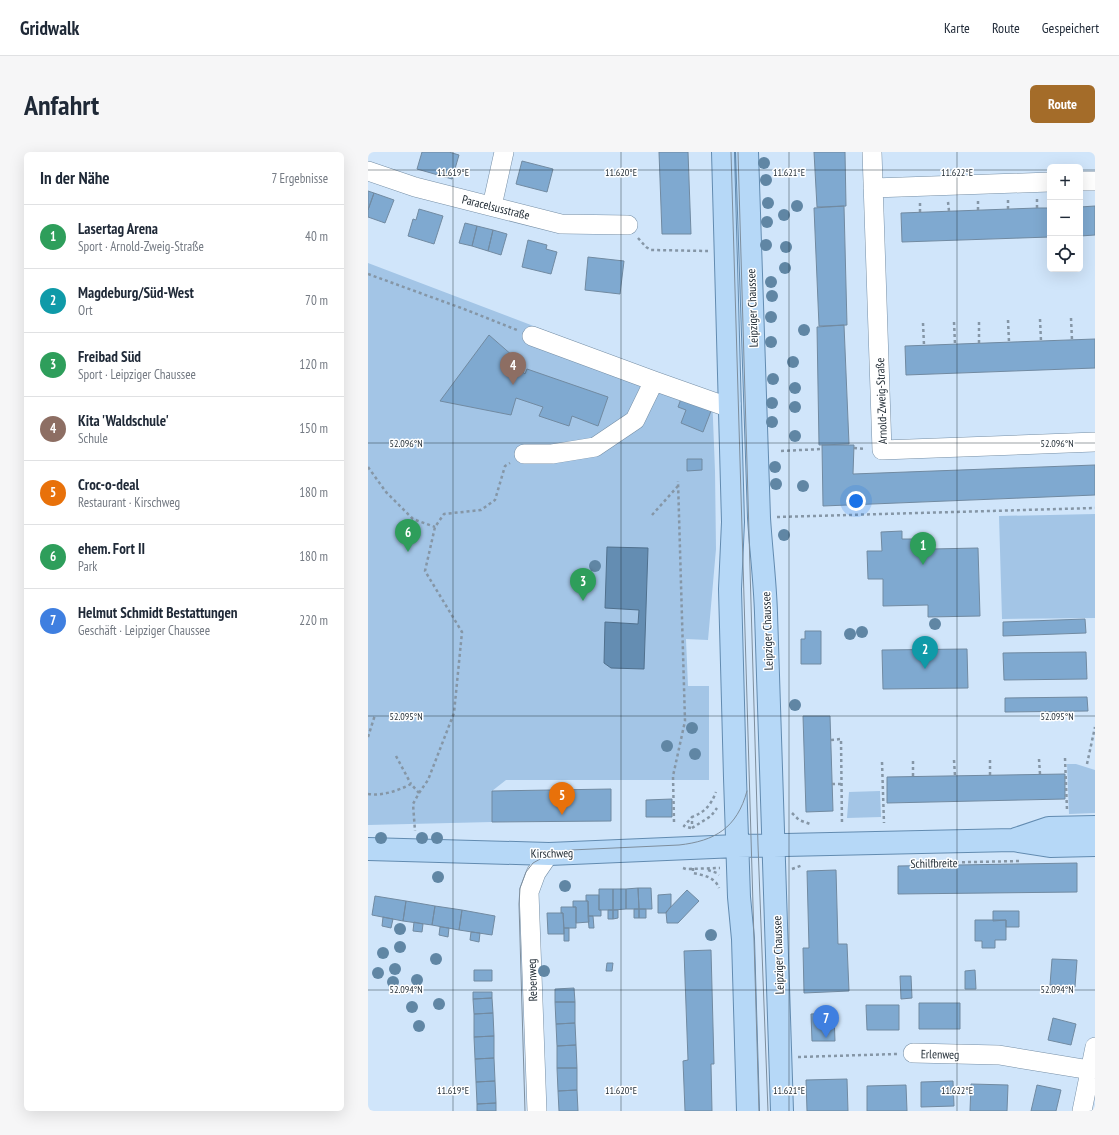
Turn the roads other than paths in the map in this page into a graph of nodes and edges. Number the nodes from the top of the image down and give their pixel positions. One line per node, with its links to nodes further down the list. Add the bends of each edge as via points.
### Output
1 (504, 152): 10 (street)
2 (723, 152): 14 (main road, Leipziger Chaussee)
3 (747, 152): 19 (main road, Leipziger Chaussee, via 760,546 765,582)
4 (872, 152): 9 (street, Arnold-Zweig-Straße)
5 (368, 170): 10 (street, Paracelsusstraße, via 415,187)
6 (1083, 181): 7 (street)
7 (1095, 181)
8 (1047, 182): 9 (street)
9 (873, 188): 15 (street, Arnold-Zweig-Straße, via 882,450)
10 (492, 206): 11 (street, Paracelsusstraße, via 561,224)
11 (628, 225)
12 (532, 336): 13 (street)
13 (654, 381): 14 (street, via 722,405); 16 (street, via 636,420 595,447 552,454)
14 (731, 404): 21 (main road, Leipziger Chaussee, via 733,522 730,588)
15 (1095, 442)
16 (524, 454)
17 (1095, 827): 18 (main road, Schilfbreite, via 1049,828)
18 (1013, 840): 19 (main road, Schilfbreite); 20 (main road, Schilfbreite, via 1050,846)
19 (774, 845): 21 (main road, Schilfbreite); 30 (main road, Leipziger Chaussee)
20 (1095, 845)
21 (737, 846): 23 (main road, Kirschweg); 29 (main road, Leipziger Chaussee, via 743,939)
22 (368, 849): 23 (main road, Kirschweg)
23 (549, 854): 28 (street, Rebenweg, via 536,873 529,892)
24 (1095, 1047): 26 (street)
25 (913, 1053): 26 (street, Erlenweg, via 999,1055)
26 (1090, 1070): 27 (street)
27 (1087, 1107)
28 (537, 1111)
29 (748, 1111)
30 (782, 1111)

